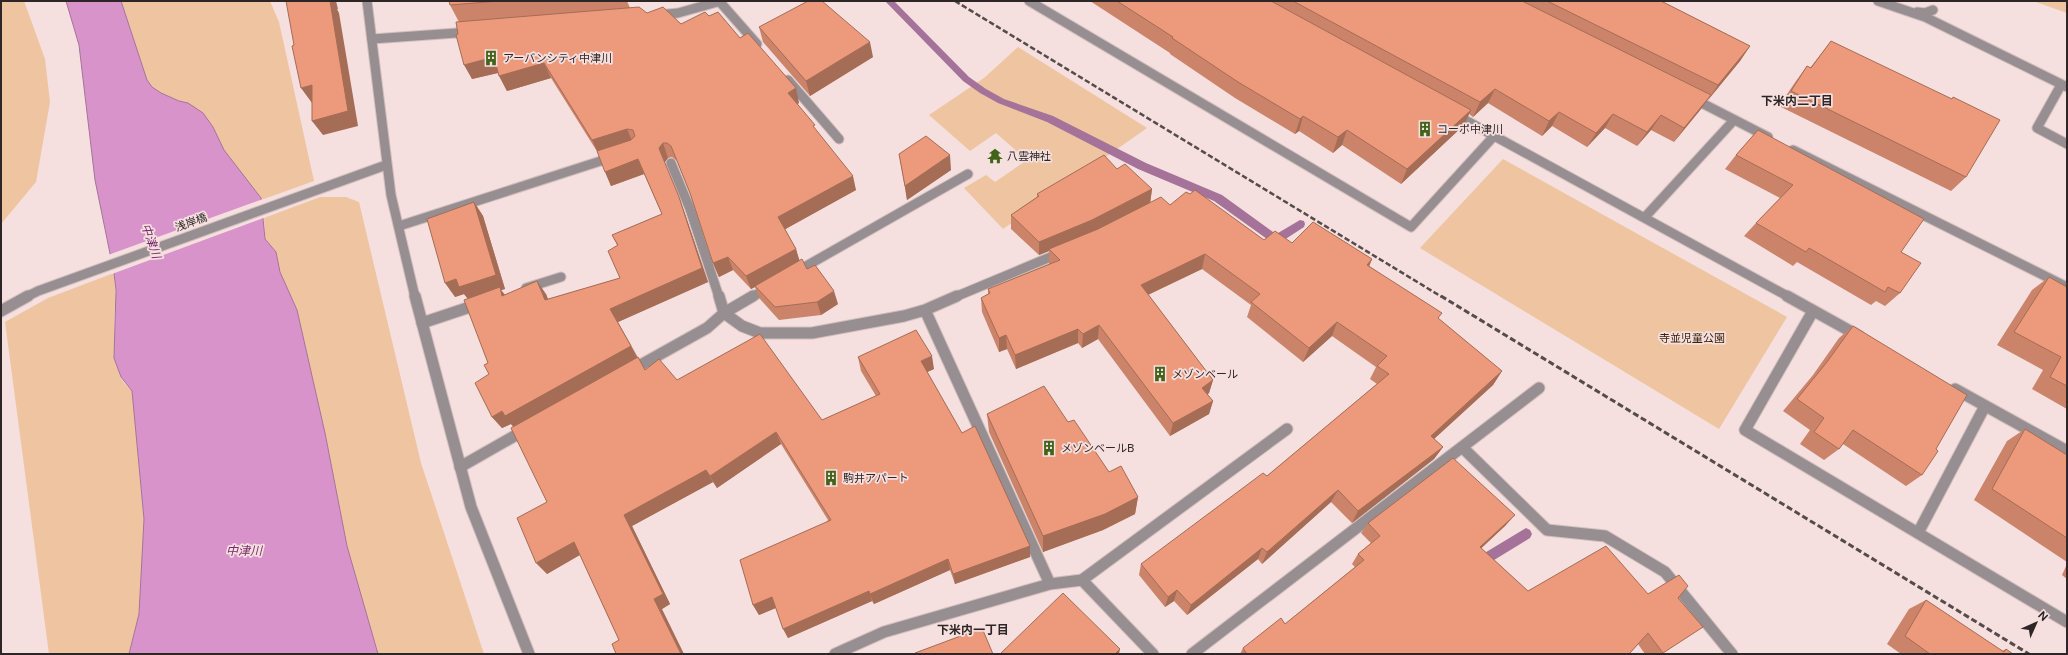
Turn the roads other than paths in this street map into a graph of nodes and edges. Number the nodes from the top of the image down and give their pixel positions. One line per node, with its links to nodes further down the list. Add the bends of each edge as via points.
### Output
1 (367, 1): 9 (street)
2 (721, 1): 7 (street, via 678,13); 10 (street)
3 (1029, 1): 16 (street, via 1411,227)
4 (1878, 1): 5 (street)
5 (1901, 10): 6 (street); 12 (street, via 1925,17)
6 (1933, 10)
7 (646, 16)
8 (481, 31): 9 (street)
9 (372, 39): 21 (street)
10 (761, 49)
11 (782, 73): 17 (street)
12 (2064, 86): 18 (street, via 2037,128)
13 (1684, 94): 15 (street)
14 (1445, 109): 16 (street)
15 (1734, 120): 23 (street); 27 (street)
16 (1494, 136): 23 (street)
17 (839, 139)
18 (2067, 144)
19 (621, 154): 24 (street)
20 (671, 163): 33 (street, via 690,210)
21 (386, 165): 24 (street); 30 (street, 浅岸橋, via 38,291)
22 (968, 174): 33 (street)
23 (1645, 217): 32 (street)
24 (399, 226): 34 (street)
25 (1072, 248): 31 (street)
26 (561, 277): 28 (street)
27 (2067, 288)
28 (517, 291)
29 (487, 301): 34 (street)
30 (4, 309)
31 (925, 310): 33 (street, via 812,333 760,334 742,326); 47 (street)
32 (1813, 311): 35 (street); 45 (street, via 1745,430)
33 (724, 313): 36 (street, via 707,328)
34 (422, 323): 44 (street)
35 (1868, 341)
36 (618, 378)
37 (1943, 383): 39 (street)
38 (1539, 388): 42 (street)
39 (1985, 406): 43 (street); 45 (street)
40 (536, 423): 44 (street)
41 (1287, 429): 46 (street)
42 (1463, 448): 52 (street); 53 (street, via 1547,530 1605,536 1665,572)
43 (2067, 451)
44 (460, 467): 49 (street, via 471,506)
45 (1918, 533): 48 (street)
46 (1082, 580): 47 (street); 51 (street)
47 (1050, 584): 50 (street, via 884,632)
48 (2067, 622)
49 (528, 654)
50 (835, 654)
51 (1153, 654)
52 (1192, 654)
53 (1732, 654)

